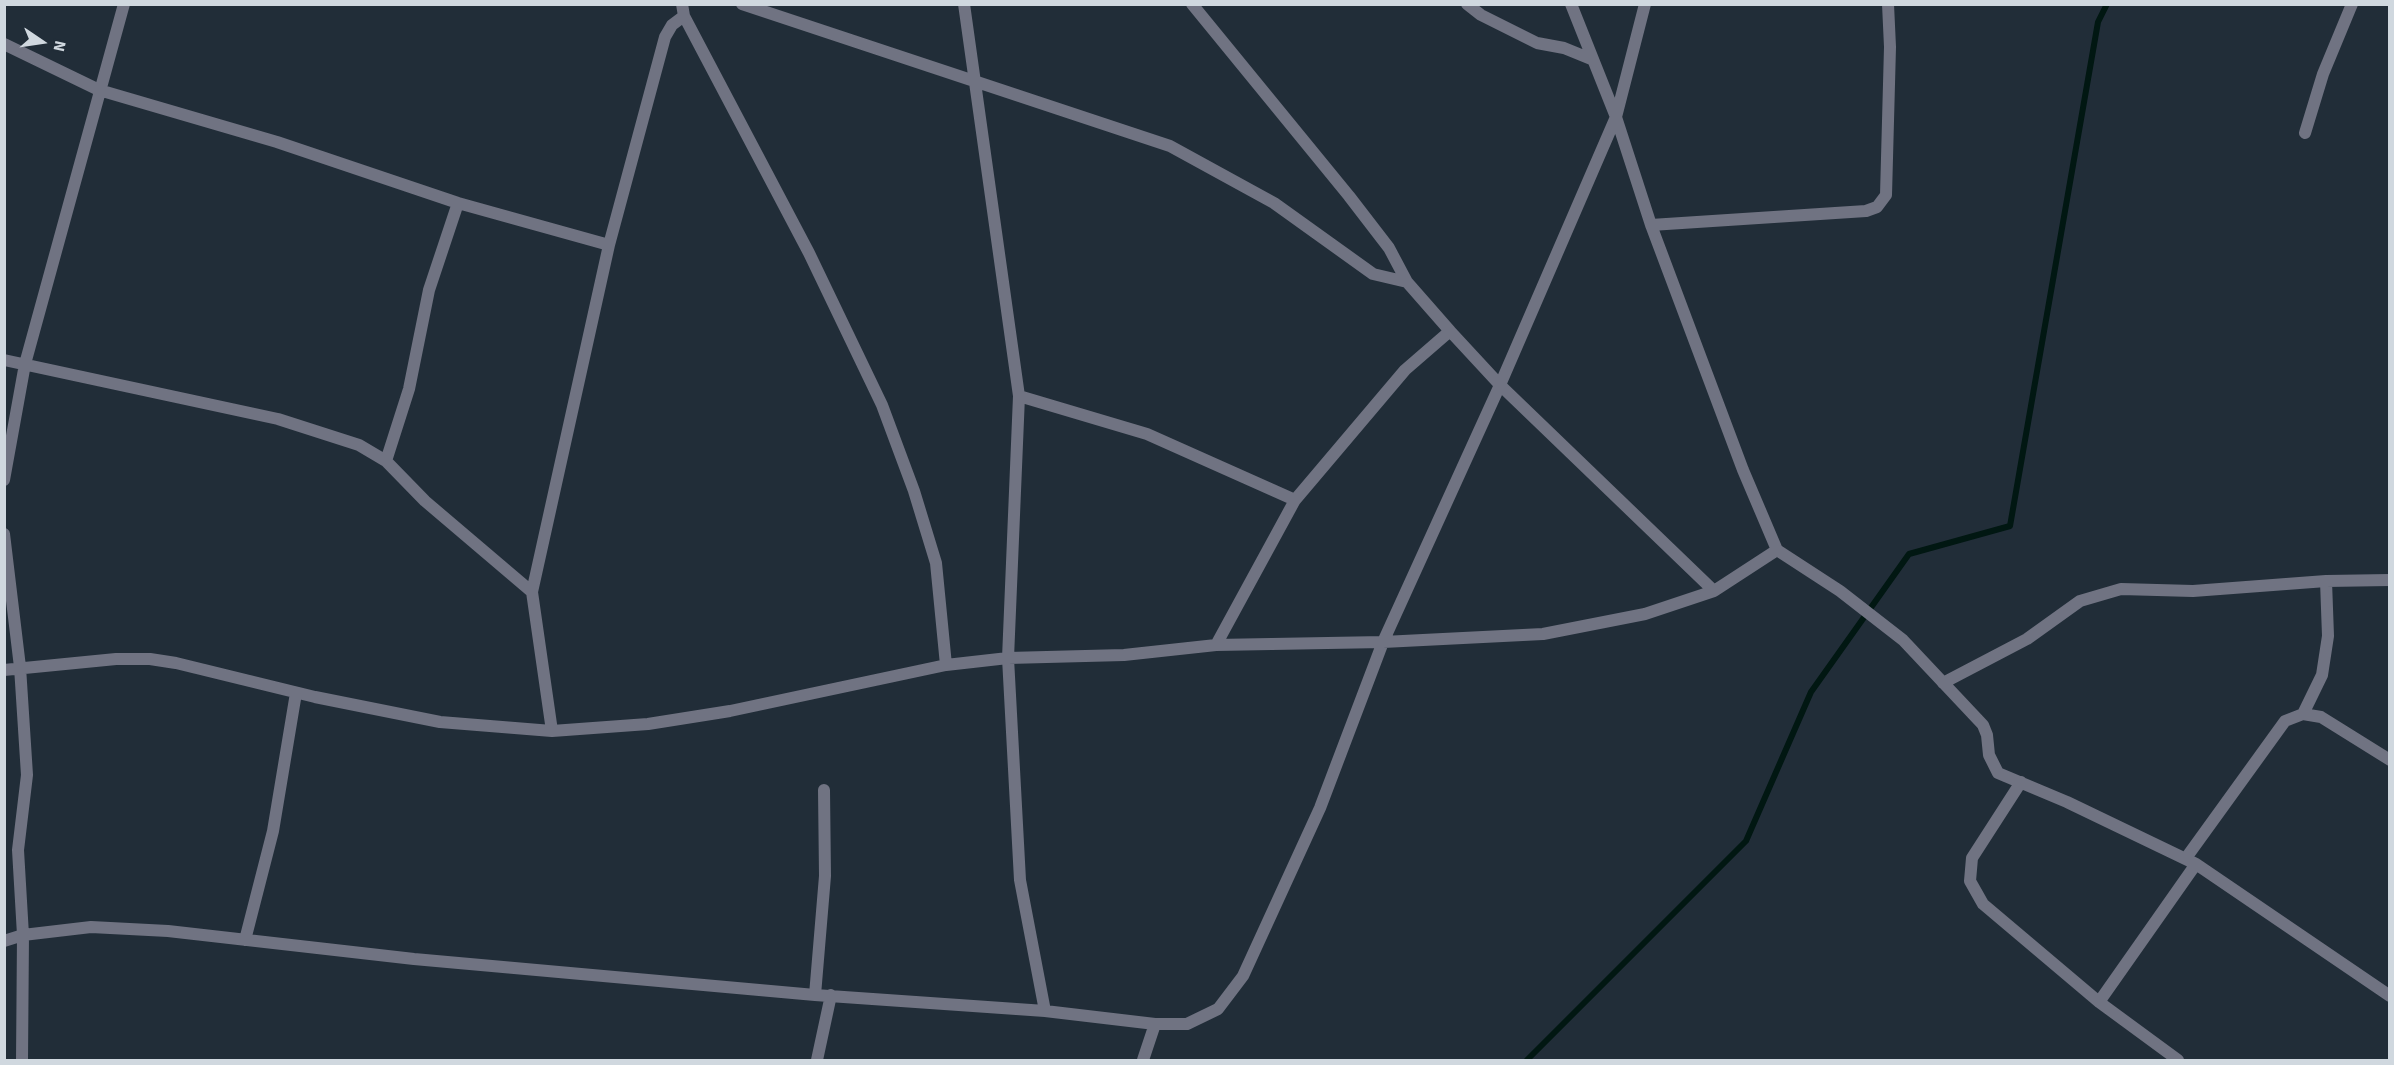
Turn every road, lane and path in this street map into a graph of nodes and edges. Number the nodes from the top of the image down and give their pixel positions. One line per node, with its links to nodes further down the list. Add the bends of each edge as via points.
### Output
1 (124, 4): 14 (street)
2 (742, 4): 13 (street)
3 (964, 4): 13 (street)
4 (1192, 4): 20 (street, via 1349,196 1389,248)
5 (1467, 4): 12 (street, via 1538,43)
6 (1571, 4): 12 (street)
7 (1645, 4): 15 (street)
8 (1888, 4): 18 (street, via 1886,195 1877,207 1866,211)
9 (2352, 4): 16 (street, via 2323,74)
10 (683, 10): 19 (street, via 665,37); 38 (street, via 809,253 882,405 936,563)
11 (4, 44): 14 (street)
12 (1591, 59): 15 (street)
13 (976, 80): 20 (street, via 1170,146 1274,203 1373,274); 25 (street)
14 (99, 90): 17 (street, via 277,142); 23 (street)
15 (1616, 117): 18 (street); 24 (street)
16 (2305, 133)
17 (458, 203): 19 (street); 26 (street, via 429,290 409,389)
18 (1651, 225): 30 (street)
19 (609, 245): 34 (street)
20 (1407, 282): 21 (street)
21 (1450, 332): 24 (street); 28 (street, via 1405,370)
22 (4, 360): 23 (street)
23 (25, 364): 26 (street, via 278,419 359,445); 27 (street)
24 (1500, 385): 33 (street); 35 (street)
25 (1019, 396): 28 (street, via 1182,447); 37 (street)
26 (386, 460): 34 (street, via 425,501)
27 (4, 480)
28 (1295, 500): 36 (street)
29 (4, 534): 39 (street)
30 (1777, 550): 33 (street); 41 (street, via 1840,591 1903,640)
31 (2390, 580): 32 (street)
32 (2326, 581): 41 (street, via 2193,591 2121,589 2080,601 2027,639); 43 (street, via 2328,636 2322,675)
33 (1714, 591): 35 (street, via 1644,614 1543,634)
34 (532, 592): 44 (street)
35 (1383, 642): 36 (street); 57 (street, via 1320,808 1243,976 1218,1009 1187,1024)
36 (1216, 645): 37 (street, via 1124,655)
37 (1008, 658): 38 (street); 56 (street, via 1020,880)
38 (946, 665): 44 (street, via 730,711 648,724)
39 (20, 667): 40 (street); 42 (street, via 150,659); 49 (street, via 27,775 18,850)
40 (4, 670)
41 (1943, 683): 46 (street, via 1983,725 1989,755 1998,773)
42 (296, 693): 44 (street, via 440,722); 50 (street, via 273,831)
43 (2303, 714): 45 (street, via 2321,717); 48 (street, via 2285,721)
44 (552, 731)
45 (2390, 760)
46 (2021, 782): 48 (street); 55 (street, via 1972,858 1971,881 1983,904)
47 (824, 790): 52 (street, via 825,876)
48 (2191, 861): 54 (street); 55 (street)
49 (23, 935): 50 (street, via 91,927); 51 (street); 58 (street)
50 (245, 940): 52 (street)
51 (4, 941)
52 (815, 995): 53 (street)
53 (831, 995): 56 (street); 59 (street)
54 (2390, 996)
55 (2099, 1002): 61 (street)
56 (1045, 1011): 57 (street)
57 (1155, 1024): 60 (street)
58 (22, 1060)
59 (817, 1060)
60 (1143, 1060)
61 (2178, 1060)

